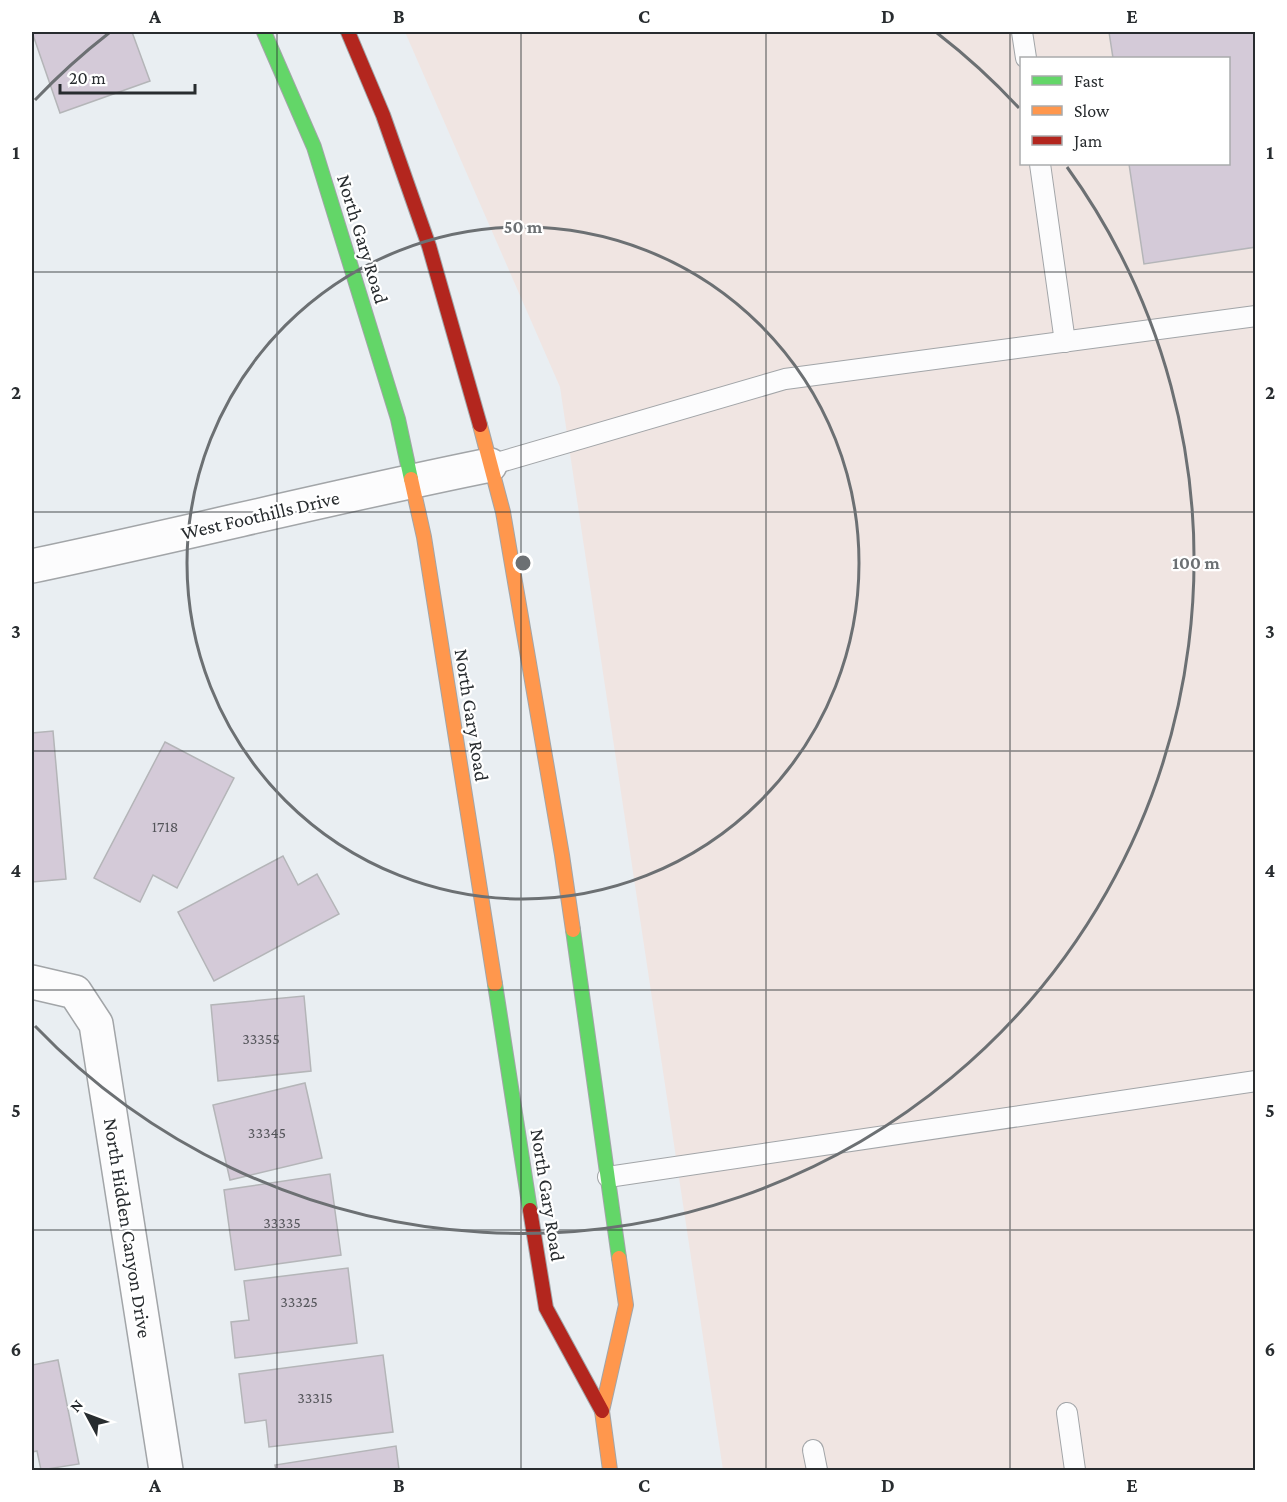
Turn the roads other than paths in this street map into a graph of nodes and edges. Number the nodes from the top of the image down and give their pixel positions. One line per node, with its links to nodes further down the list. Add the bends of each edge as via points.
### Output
1 (264, 32): 9 (main road, North Gary Road, via 314,147 398,419)
2 (348, 32): 8 (main road, North Gary Road, via 383,115 429,246)
3 (1022, 32): 4 (lane)
4 (1026, 57)
5 (1040, 165): 7 (lane)
6 (1256, 316): 7 (lane)
7 (1065, 342): 8 (lane, via 785,379)
8 (490, 465): 9 (street, West Foothills Drive); 13 (main road, North Gary Road, via 502,512 562,855)
9 (413, 481): 10 (street, West Foothills Drive); 14 (main road, North Gary Road, via 546,1308)
10 (32, 566)
11 (32, 982): 17 (street, North Hidden Canyon Drive, via 75,992 96,1024)
12 (1256, 1081): 13 (lane)
13 (608, 1177): 14 (main road, North Gary Road, via 626,1305)
14 (602, 1411): 18 (main road, North Gary Road)
15 (1067, 1413): 20 (lane)
16 (813, 1450): 19 (lane)
17 (166, 1470)
18 (610, 1470)
19 (817, 1470)
20 (1076, 1470)

